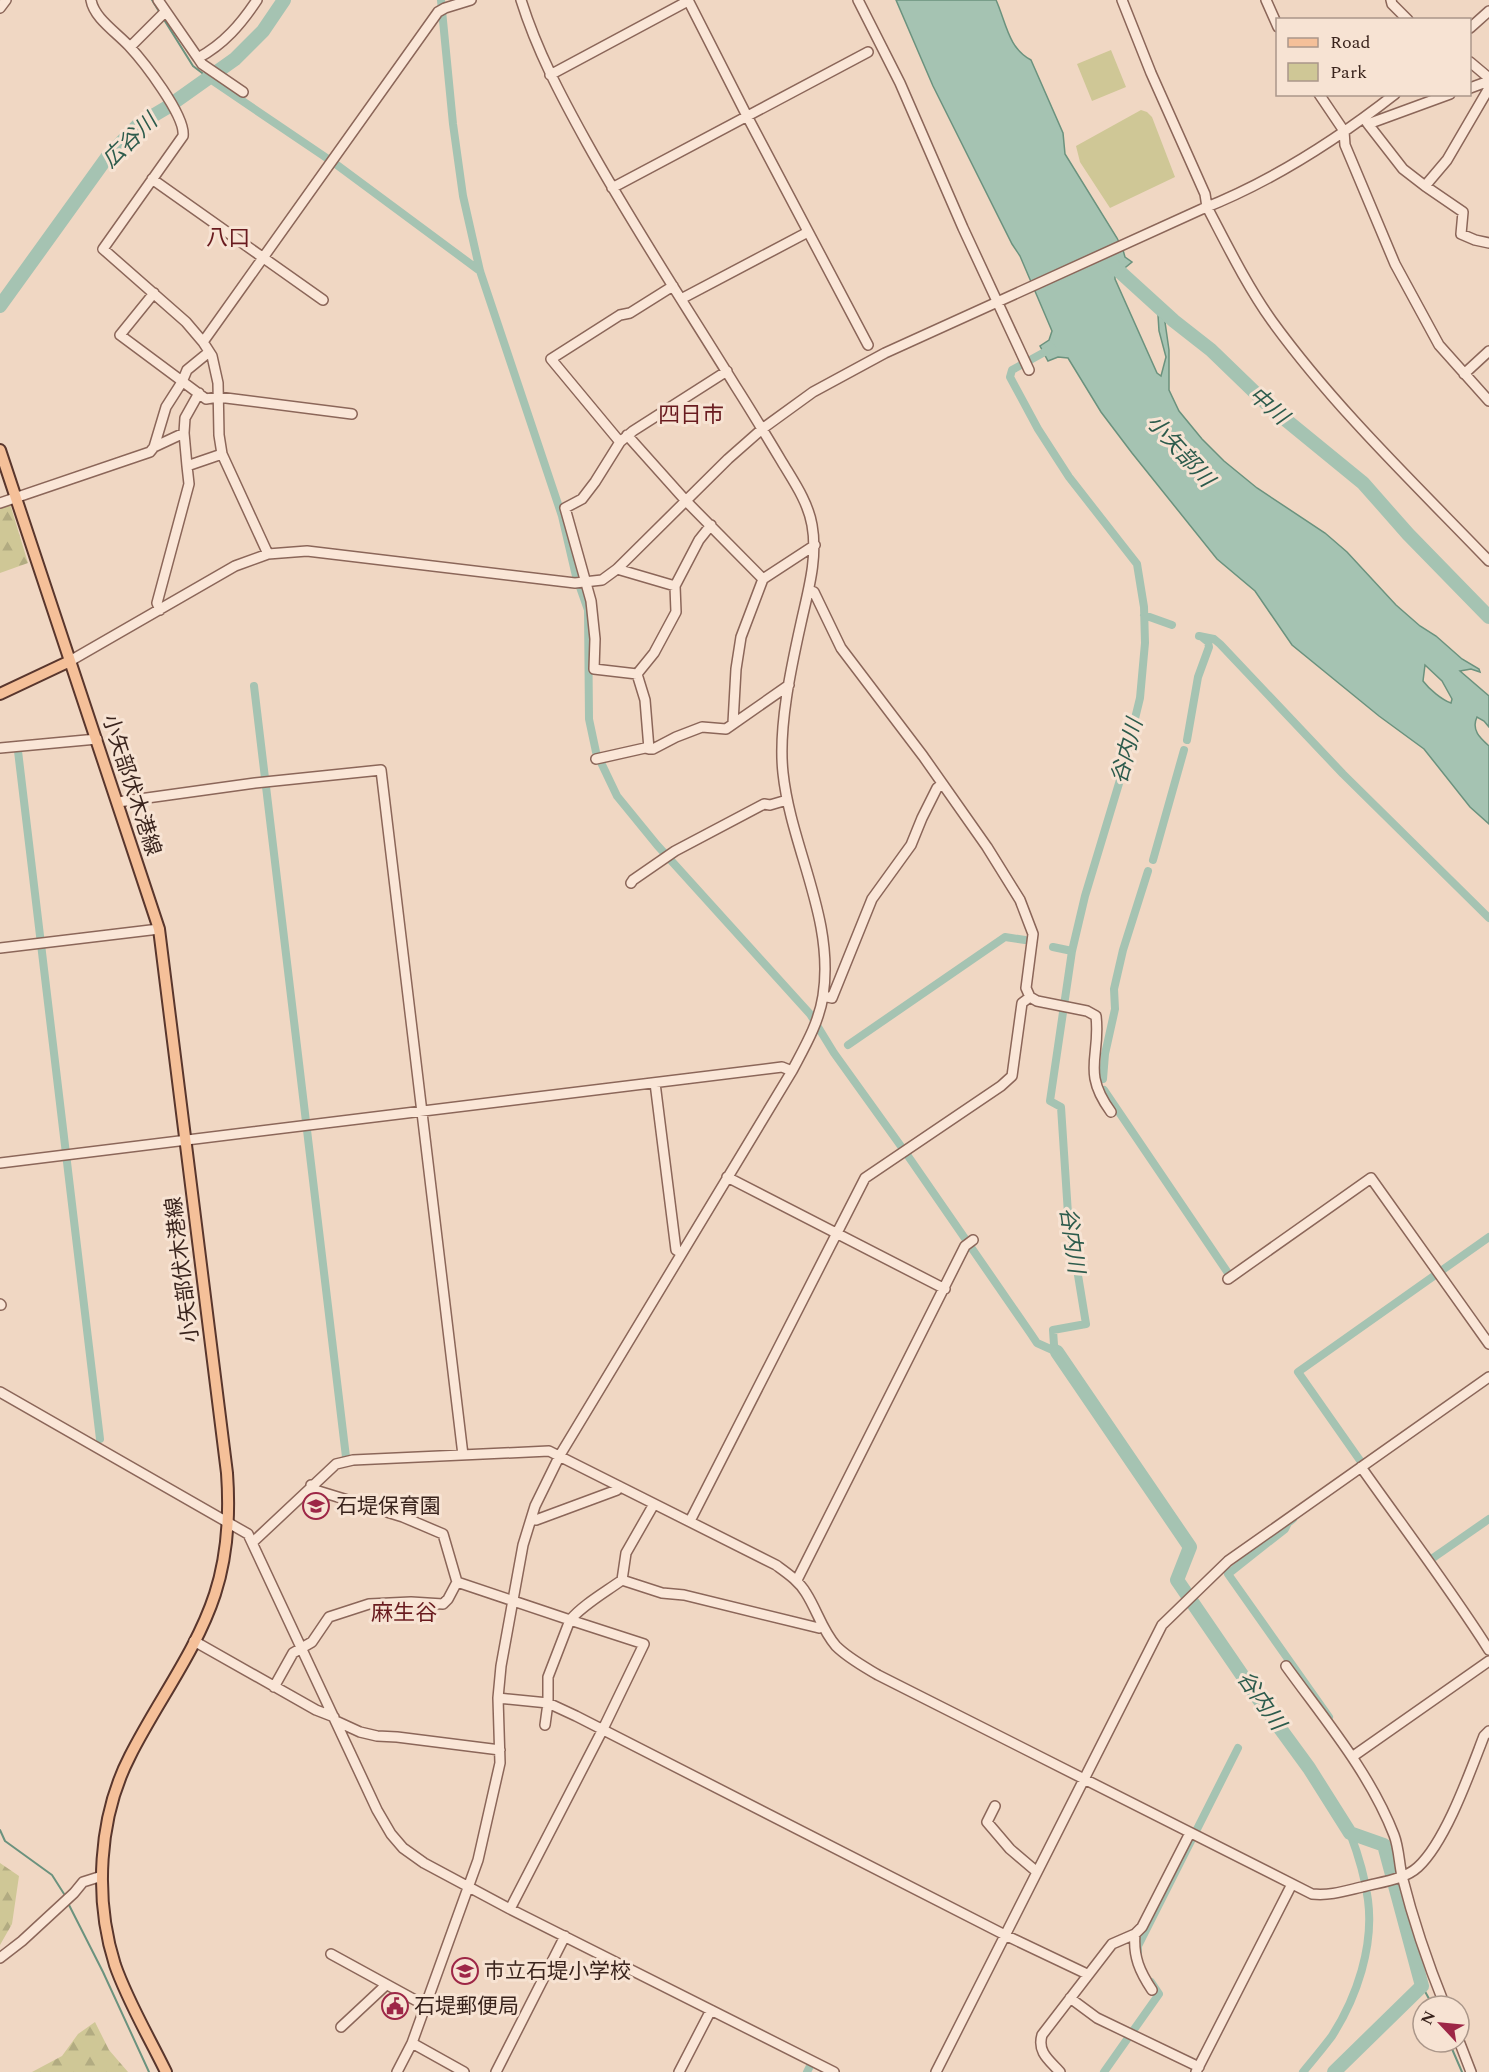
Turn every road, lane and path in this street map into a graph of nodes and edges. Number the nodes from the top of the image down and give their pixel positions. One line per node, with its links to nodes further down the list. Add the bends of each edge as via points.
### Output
1 (6, 0): 12 (street)
2 (91, 0): 18 (street, via 93,9)
3 (158, 0): 14 (street)
4 (257, 0): 20 (street, via 241,25)
5 (471, 0): 39 (street, via 438,12)
6 (521, 0): 22 (street)
7 (858, 0): 44 (street)
8 (1122, 0): 36 (street, via 1205,194)
9 (1266, 0): 16 (street)
10 (1391, 0): 15 (street)
11 (688, 1): 22 (street); 30 (street)
12 (0, 8)
13 (1489, 11): 17 (street)
14 (161, 14): 18 (street); 20 (street)
15 (1406, 18)
16 (1276, 22)
17 (1471, 27)
18 (130, 47): 33 (street, via 153,75 184,129)
19 (868, 52): 30 (street)
20 (198, 58): 26 (street)
21 (1471, 63): 23 (street)
22 (550, 75): 35 (street)
23 (1489, 79): 24 (street)
24 (1471, 88)
25 (1489, 88): 34 (street, via 1447,160)
26 (243, 92)
27 (1320, 96): 32 (street)
28 (1393, 96): 31 (street)
29 (1444, 96): 31 (street)
30 (747, 116): 35 (street); 37 (street)
31 (1366, 121): 32 (street); 34 (street, via 1403,169)
32 (1344, 131): 36 (street, via 1276,176); 51 (street, via 1345,145 1395,264 1439,345)
33 (153, 179): 39 (street); 41 (street, via 103,249)
34 (1425, 186): 38 (street, via 1462,212 1461,234)
35 (612, 188): 40 (street)
36 (1205, 208): 44 (street); 70 (street, via 1262,304 1309,367 1353,420)
37 (808, 232): 42 (street); 46 (street)
38 (1489, 243)
39 (263, 257): 43 (street); 45 (street)
40 (673, 286): 42 (street); 59 (street, via 551,359)
41 (154, 293): 45 (street); 52 (street, via 120,334)
42 (681, 299): 50 (street)
43 (323, 300)
44 (1000, 301): 49 (street); 57 (street, via 835,379)
45 (202, 342): 48 (street)
46 (868, 345)
47 (1489, 351): 51 (street)
48 (209, 352): 52 (street, via 187,370); 54 (street, via 216,368)
49 (1029, 370)
50 (726, 371): 57 (street); 59 (street)
51 (1464, 374): 55 (street)
52 (182, 382): 53 (street); 60 (street, via 166,407)
53 (199, 393): 54 (street, via 206,399); 58 (street, via 185,418)
54 (218, 398): 56 (street); 62 (street)
55 (1489, 400)
56 (352, 414)
57 (762, 429): 65 (street); 68 (street, via 808,508)
58 (184, 433): 60 (street); 63 (street)
59 (624, 439): 65 (street); 73 (street, via 582,499 565,508)
60 (154, 447): 64 (street, via 150,452)
61 (0, 450): 64 (main road, 小矢部伏木港線)
62 (222, 454): 63 (street); 69 (street)
63 (187, 466): 76 (street, via 189,484 157,603)
64 (16, 498): 66 (street); 77 (main road, 小矢部伏木港線)
65 (686, 501): 67 (street); 71 (street)
66 (0, 503)
67 (711, 525): 72 (street); 74 (street)
68 (814, 545): 72 (street); 75 (street)
69 (268, 554): 73 (street, via 307,551); 76 (street, via 235,567)
70 (1489, 561)
71 (617, 569): 73 (street, via 602,580); 74 (street)
72 (763, 579): 81 (street, via 741,637)
73 (582, 583): 78 (street, via 595,639 594,669)
74 (675, 586): 78 (street, via 676,612 654,653)
75 (809, 590): 79 (street); 86 (street, via 814,592 841,648)
76 (160, 610): 77 (street)
77 (70, 661): 80 (main road); 82 (main road, 小矢部伏木港線)
78 (637, 674): 84 (street, via 645,700)
79 (789, 685): 81 (street); 87 (street, via 783,750)
80 (0, 694)
81 (733, 723): 84 (street, via 722,729 702,728)
82 (97, 739): 83 (street); 88 (main road, 小矢部伏木港線)
83 (0, 748)
84 (649, 749): 85 (street)
85 (596, 759)
86 (942, 784): 92 (street, via 911,845 872,899 832,998); 93 (street, via 1024,908 1033,934 1026,988)
87 (787, 800): 89 (street, via 764,804 668,856); 92 (street, via 820,923 824,946)
88 (118, 802): 90 (main road, 小矢部伏木港線); 96 (street, via 381,770)
89 (632, 883)
90 (159, 929): 91 (street); 98 (main road, 小矢部伏木港線)
91 (0, 948)
92 (823, 996): 94 (street)
93 (1033, 999): 97 (street, via 1096,1016 1093,1072 1101,1099); 101 (street, via 1022,1003 1012,1076 865,1178)
94 (792, 1071): 95 (street, via 782,1067); 100 (street)
95 (656, 1083): 96 (street); 103 (street, via 676,1250)
96 (422, 1110): 98 (street); 109 (street)
97 (1111, 1112)
98 (186, 1141): 99 (street); 117 (main road, 小矢部伏木港線, via 227,1473)
99 (0, 1163)
100 (728, 1177): 101 (street); 103 (street)
101 (837, 1233): 105 (street); 116 (street)
102 (969, 1243): 105 (street)
103 (681, 1253): 110 (street)
104 (1228, 1279): 106 (street, via 1371,1178)
105 (945, 1289): 120 (street)
106 (1489, 1344)
107 (1489, 1377): 111 (street)
108 (0, 1392): 117 (street)
109 (463, 1455): 110 (street, via 549,1451); 112 (street, via 353,1460 336,1464)
110 (560, 1455): 113 (street); 115 (street)
111 (1361, 1467): 127 (street); 139 (street, via 1228,1561 1162,1625)
112 (311, 1485): 118 (street); 121 (street, via 315,1490 403,1517 442,1534)
113 (619, 1486): 114 (street); 115 (street, via 597,1498)
114 (654, 1504): 116 (street); 119 (street, via 626,1553)
115 (531, 1519): 122 (street)
116 (690, 1521): 120 (street)
117 (228, 1522): 118 (street, via 248,1534); 125 (main road, 小矢部伏木港線, via 217,1588)
118 (252, 1542): 126 (street)
119 (622, 1580): 123 (street); 124 (street, via 662,1593)
120 (797, 1580): 124 (street)
121 (457, 1582): 122 (street); 126 (street, via 443,1604 369,1605 330,1617 312,1642)
122 (512, 1600): 123 (street); 131 (street)
123 (570, 1620): 132 (street, via 548,1677); 135 (street, via 644,1644)
124 (822, 1627): 139 (street, via 849,1658 878,1675)
125 (194, 1641): 130 (street); 143 (main road, 小矢部伏木港線, via 129,1758 107,1828)
126 (302, 1646): 130 (street, via 293,1653); 133 (street)
127 (1489, 1650)
128 (1489, 1661): 138 (street)
129 (1286, 1666): 138 (street)
130 (274, 1687): 133 (street)
131 (498, 1698): 132 (street); 137 (street)
132 (548, 1703): 134 (street); 135 (street)
133 (335, 1719): 137 (street, via 377,1736); 146 (street, via 391,1834 424,1863)
134 (545, 1725)
135 (603, 1729): 147 (street); 149 (street)
136 (1489, 1731): 144 (street, via 1433,1848 1417,1868)
137 (500, 1750): 146 (street, via 491,1806)
138 (1352, 1757): 144 (street, via 1395,1837)
139 (1084, 1779): 141 (street); 142 (street)
140 (995, 1806): 142 (street, via 987,1822 1010,1850)
141 (1190, 1833): 145 (street); 148 (street)
142 (1037, 1872): 149 (street)
143 (102, 1876): 152 (street, via 83,1882); 164 (main road, 小矢部伏木港線, via 115,1964)
144 (1401, 1877): 145 (street, via 1325,1896); 156 (street)
145 (1292, 1884): 163 (street)
146 (469, 1886): 147 (street); 158 (street)
147 (510, 1909): 150 (street)
148 (1135, 1934): 153 (street, via 1112,1944); 155 (street, via 1136,1961)
149 (1005, 1935): 153 (street); 170 (street)
150 (565, 1936): 159 (street); 167 (street)
151 (331, 1954): 154 (street)
152 (0, 1958)
153 (1087, 1974): 157 (street)
154 (386, 1985): 158 (street); 160 (street)
155 (1152, 1990)
156 (1440, 1994)
157 (1070, 1998): 163 (street, via 1097,2018); 171 (street, via 1040,2043 1041,2050)
158 (426, 2007): 161 (street)
159 (711, 2010): 168 (street); 169 (street)
160 (341, 2027)
161 (412, 2043): 165 (street); 166 (street)
162 (1464, 2054): 172 (street)
163 (1198, 2069)
164 (166, 2072)
165 (397, 2072)
166 (464, 2072)
167 (496, 2072)
168 (679, 2072)
169 (834, 2072)
170 (936, 2072)
171 (1060, 2072)
172 (1472, 2072)

